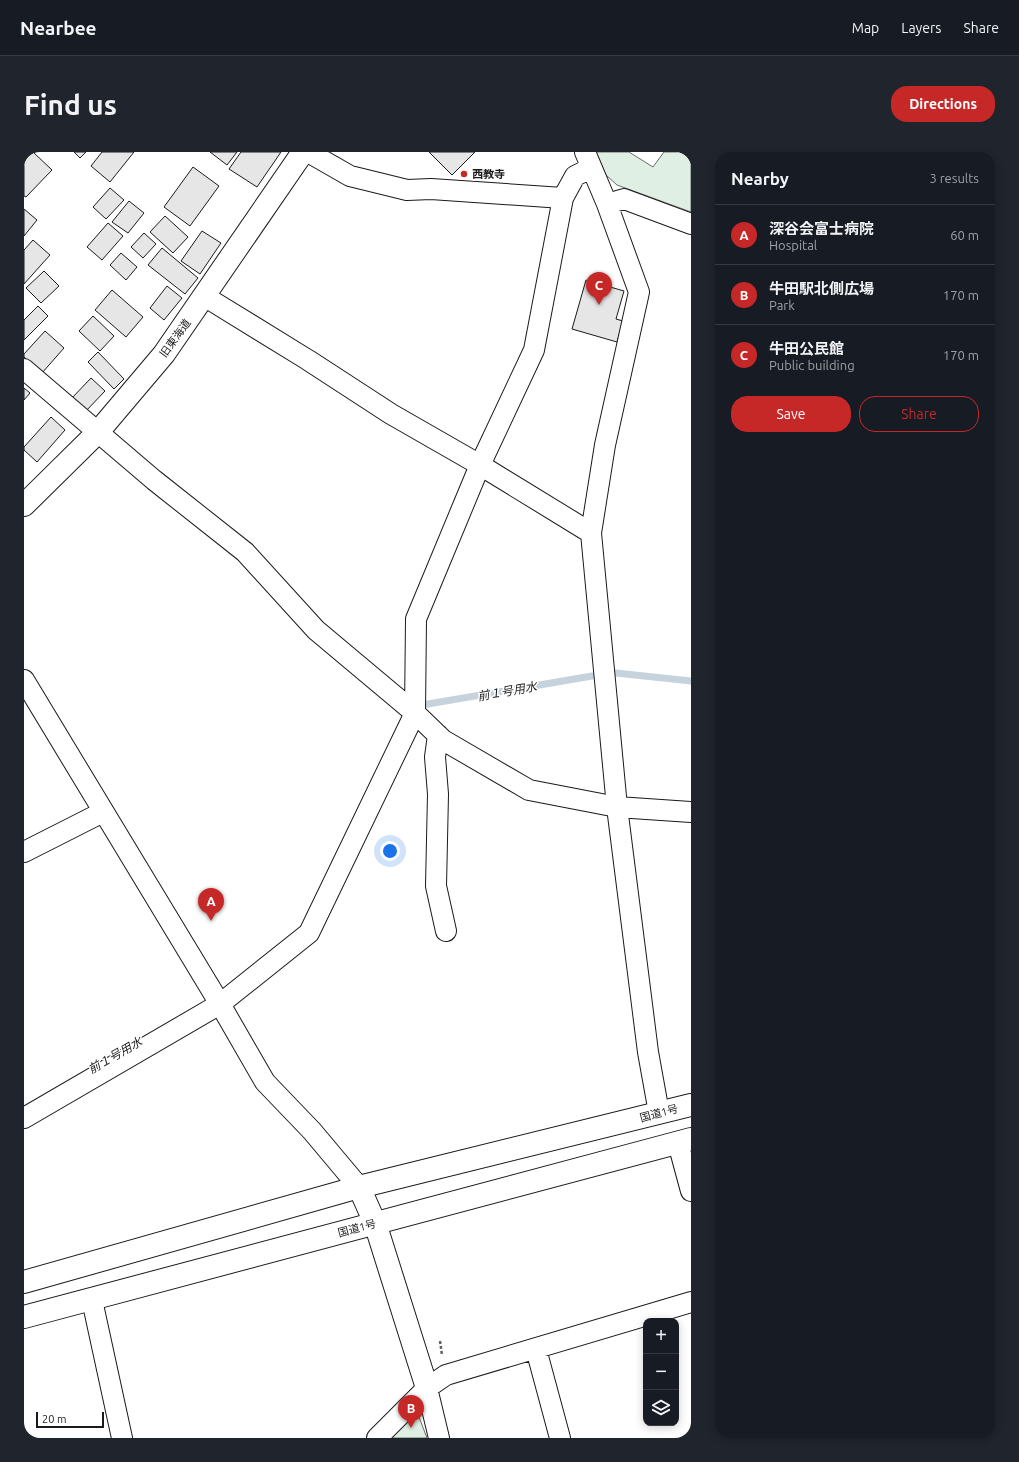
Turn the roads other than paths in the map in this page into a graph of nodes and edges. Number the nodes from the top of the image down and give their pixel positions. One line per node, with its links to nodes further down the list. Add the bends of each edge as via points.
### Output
1 (303, 152): 7 (main road, 旧東海道)
2 (308, 152): 4 (street, via 350,176 407,190 431,189)
3 (588, 160): 4 (street, via 575,176); 5 (street)
4 (563, 198): 10 (street, via 534,350)
5 (607, 204): 6 (street, via 624,199); 12 (street, via 639,292 605,445)
6 (691, 224)
7 (204, 296): 9 (main road, 旧東海道, via 164,354); 10 (street, via 391,414)
8 (24, 369): 9 (street)
9 (98, 432): 11 (main road, 旧東海道); 14 (street, via 245,552 316,630)
10 (480, 465): 12 (street); 14 (street, via 416,619)
11 (24, 505)
12 (591, 532): 16 (street)
13 (24, 680): 17 (street)
14 (414, 713): 15 (street); 21 (street, via 309,933)
15 (438, 735): 16 (street, via 528,790); 20 (street, via 435,757 438,794 436,886)
16 (617, 807): 18 (street); 23 (street, via 648,1052)
17 (103, 812): 19 (street); 21 (street)
18 (691, 812)
19 (24, 852)
20 (446, 931)
21 (220, 1004): 24 (street); 26 (street, via 265,1082 312,1131)
22 (691, 1105): 23 (main road, 国道1号)
23 (659, 1114): 26 (main road, 国道1号)
24 (24, 1118)
25 (684, 1141): 27 (street); 28 (main road, 国道1号)
26 (359, 1188): 28 (main road); 29 (main road, 国道1号)
27 (691, 1190)
28 (375, 1223): 30 (main road, 国道1号); 34 (main road)
29 (24, 1282)
30 (92, 1300): 32 (main road, 国道1号); 35 (street)
31 (691, 1302): 33 (street)
32 (24, 1318)
33 (536, 1349): 34 (street, via 446,1375); 38 (street)
34 (427, 1388): 36 (street); 37 (street)
35 (122, 1438)
36 (377, 1438)
37 (440, 1438)
38 (560, 1438)

